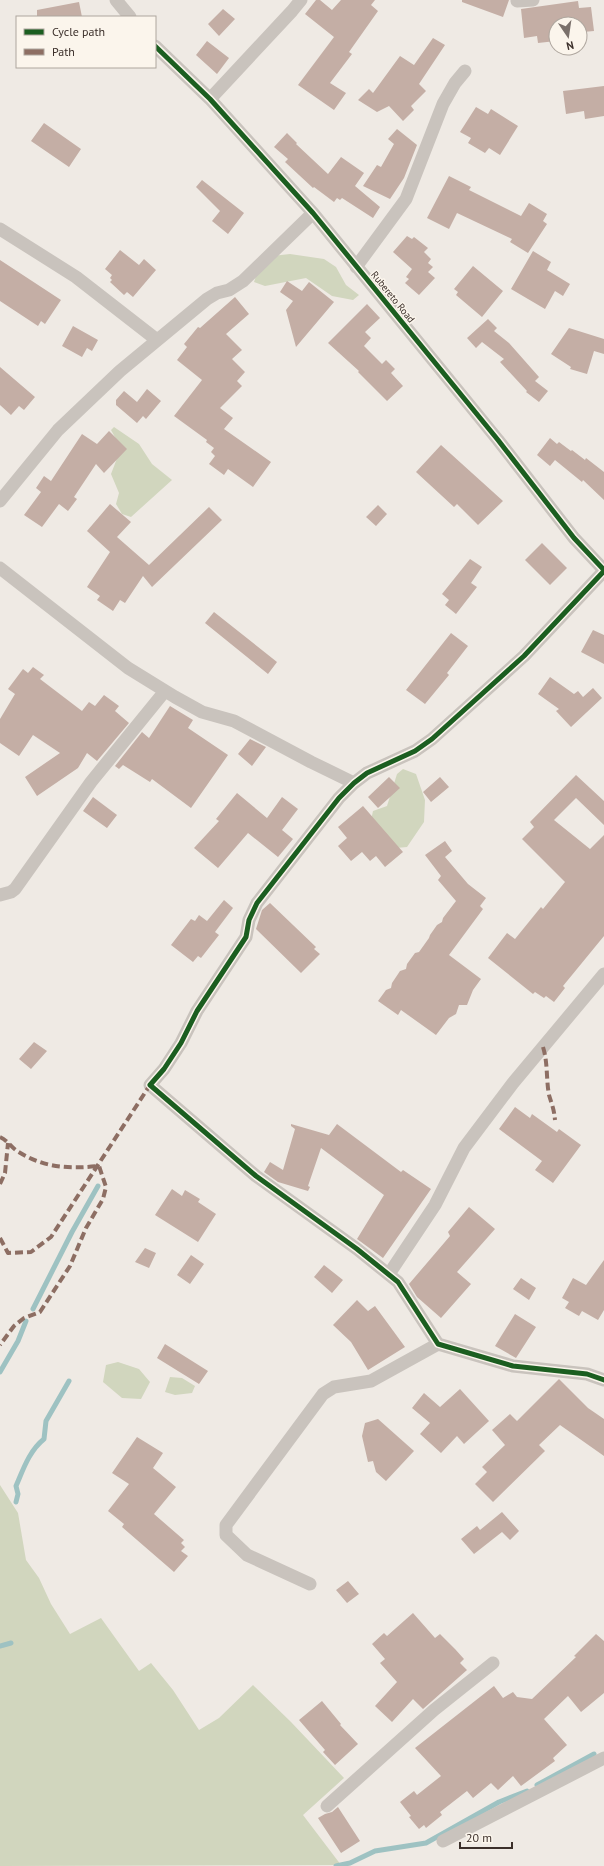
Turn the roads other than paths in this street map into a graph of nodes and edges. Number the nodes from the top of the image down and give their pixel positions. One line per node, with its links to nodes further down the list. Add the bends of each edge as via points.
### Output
1 (116, 0): 5 (street)
2 (300, 0): 8 (street)
3 (533, 0): 4 (street)
4 (517, 1)
5 (129, 16)
6 (156, 47): 8 (street, Rubereto Road)
7 (465, 71): 11 (street, via 443,104 406,199)
8 (210, 99): 9 (street, Rubereto Road)
9 (313, 213): 11 (street, Rubereto Road); 12 (street, via 243,281 207,299)
10 (0, 229): 12 (street, via 76,277)
11 (356, 267): 15 (street, Rubereto Road, via 498,440 574,538)
12 (157, 340): 13 (street, via 58,430)
13 (0, 501)
14 (0, 568): 16 (street, via 128,668)
15 (604, 571): 17 (street, via 524,656 432,739 367,773)
16 (165, 691): 17 (street, via 202,712 234,721); 18 (street, via 91,782 15,888)
17 (354, 783): 20 (street, via 339,798 257,904 249,920 246,937 197,1012 164,1069 150,1085 256,1176)
18 (0, 895)
19 (604, 974): 20 (street, via 513,1083 464,1148 435,1205)
20 (389, 1274): 21 (street, via 406,1291)
21 (438, 1344): 22 (street, via 513,1366 587,1374); 23 (street, via 371,1381 334,1387 323,1394 226,1525 226,1535 247,1555)
22 (604, 1380)
23 (310, 1584)
24 (494, 1663): 26 (street, via 434,1710)
25 (604, 1758): 27 (street)
26 (326, 1806)
27 (443, 1841)

